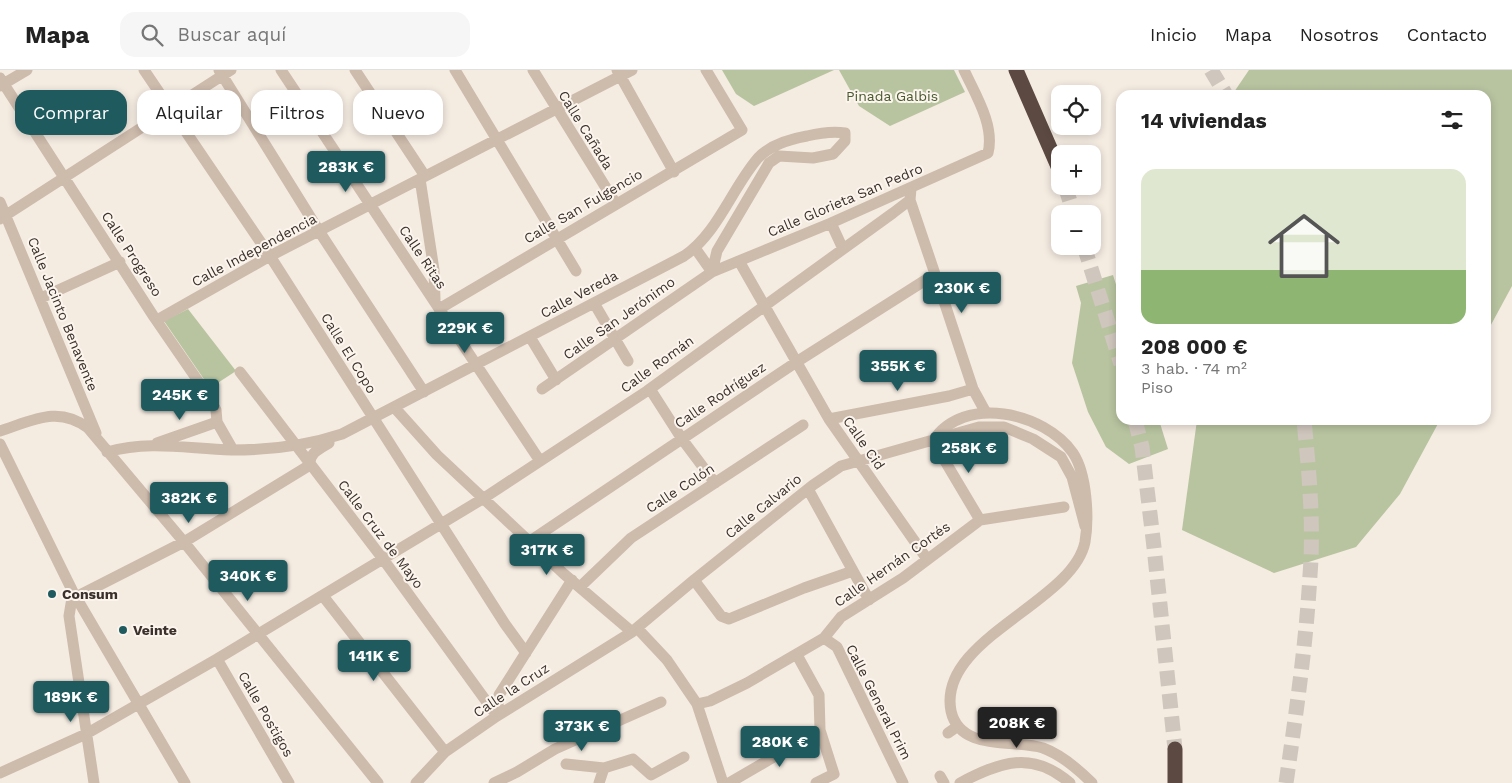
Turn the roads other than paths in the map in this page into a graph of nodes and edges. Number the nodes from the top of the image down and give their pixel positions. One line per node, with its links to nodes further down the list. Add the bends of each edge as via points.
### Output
1 (27, 70): 13 (street)
2 (144, 70): 14 (street, Calle El Copo)
3 (280, 70): 27 (street, Calle Ritas)
4 (355, 70): 23 (street)
5 (455, 70): 19 (street)
6 (533, 70): 16 (street, Calle Cañada)
7 (632, 70): 12 (street, Calle Independencia)
8 (706, 70): 22 (street, Calle San Fulgencio, via 742,130)
9 (964, 70): 25 (street, Calle Glorieta San Pedro, via 984,111 990,143 988,153)
10 (1016, 70): 20 (highway)
11 (224, 72): 15 (street); 31 (street)
12 (619, 73): 16 (street, Calle Independencia); 22 (street)
13 (1, 83): 24 (street, Calle Progreso)
14 (158, 90)
15 (198, 90)
16 (556, 110): 19 (street, Calle Independencia); 28 (street, Calle Cañada)
17 (137, 131): 24 (street)
18 (189, 135): 35 (street, Calle El Copo)
19 (496, 139): 23 (street, Calle Independencia); 32 (street)
20 (1051, 150)
21 (764, 160): 21 (street, via 779,156 813,158 834,154 845,141 845,133 832,131 775,145); 33 (street); 39 (street, via 717,251)
22 (674, 172): 28 (street, Calle San Fulgencio)
23 (422, 177): 27 (street, Calle Independencia); 43 (street)
24 (64, 178): 29 (street); 37 (street, Calle Progreso)
25 (911, 194): 30 (street, Calle Glorieta San Pedro); 34 (street, Calle Román); 40 (street)
26 (0, 202): 29 (street, Calle Jacinto Benavente)
27 (370, 204): 31 (street, Calle Independencia); 43 (street, Calle Ritas)
28 (616, 204): 32 (street, Calle San Fulgencio)
29 (3, 218): 41 (street, Calle Jacinto Benavente)
30 (831, 223): 34 (street); 36 (street, Calle Glorieta San Pedro)
31 (319, 231): 35 (street, Calle Independencia); 56 (street)
32 (556, 239): 38 (street); 43 (street, Calle San Fulgencio)
33 (696, 248): 39 (street); 42 (street, Calle Vereda)
34 (843, 249): 44 (street, Calle Román)
35 (270, 256): 45 (street, Calle Independencia); 59 (street, Calle El Copo)
36 (739, 261): 39 (street, Calle Glorieta San Pedro); 44 (street, Calle Cid)
37 (120, 262): 41 (street); 45 (street, Calle Progreso)
38 (576, 271)
39 (712, 272): 47 (street, Calle San Jerónimo)
40 (932, 276): 49 (street, Calle Rodríguez); 53 (street)
41 (41, 298): 65 (street, Calle Jacinto Benavente)
42 (594, 303): 46 (street, Calle Vereda); 47 (street)
43 (437, 304): 50 (street, Calle Ritas)
44 (766, 304): 49 (street, Calle Cid); 54 (street, Calle Román)
45 (157, 320): 61 (street, Calle Progreso, via 207,394 216,410)
46 (530, 337): 50 (street, Calle Vereda); 52 (street)
47 (615, 339): 48 (street); 52 (street, Calle San Jerónimo)
48 (628, 361)
49 (798, 361): 60 (street, Calle Cid); 66 (street, Calle Rodríguez)
50 (475, 364): 56 (street, Calle Vereda); 73 (street, Calle Ritas)
51 (240, 372): 70 (street, Calle Cruz de Mayo)
52 (556, 380): 55 (street, Calle San Jerónimo)
53 (973, 388): 58 (street); 60 (street, via 949,396)
54 (650, 389): 66 (street); 73 (street, Calle Román)
55 (542, 390)
56 (424, 392): 57 (street, Calle Vereda)
57 (394, 407): 59 (street, Calle Vereda); 78 (street, via 437,455)
58 (985, 412): 67 (street, via 948,424); 82 (street, via 1012,414 1037,424 1057,435 1074,454 1086,494)
59 (373, 419): 64 (street, Calle Vereda); 81 (street, Calle El Copo)
60 (829, 419): 74 (street, Calle Cid)
61 (217, 422): 69 (street); 71 (street, Calle Progreso)
62 (802, 425): 76 (street, Calle Colón)
63 (0, 431): 65 (street, via 58,415 76,419)
64 (342, 434): 70 (street, Calle Vereda, via 314,444); 75 (street, Calle Vereda, via 313,453)
65 (97, 437): 72 (street)
66 (682, 440): 76 (street); 83 (street, Calle Rodríguez)
67 (933, 441): 74 (street, Calle Calvario); 80 (street); 82 (street, Calle Calvario, via 980,427 1004,427 1032,439 1061,457 1072,477)
68 (0, 444): 90 (street)
69 (152, 444): 71 (street, Calle Vereda); 72 (street)
70 (296, 446): 71 (street, Calle Vereda); 75 (street, Calle Cruz de Mayo)
71 (233, 450)
72 (107, 452): 84 (street)
73 (540, 461): 78 (street, Calle Román)
74 (858, 461): 77 (street, Calle Calvario, via 841,466); 86 (street, Calle Cid)
75 (310, 465): 84 (street); 85 (street, Calle Cruz de Mayo)
76 (715, 483): 89 (street, Calle Colón, via 631,538)
77 (808, 489): 87 (street); 88 (street, Calle Calvario)
78 (484, 498): 81 (street, Calle Román); 83 (street)
79 (1064, 507): 80 (street, Calle Hernán Cortés)
80 (980, 520): 86 (street, Calle Hernán Cortés)
81 (442, 523): 85 (street, Calle Román); 96 (street, Calle El Copo)
82 (1085, 526): 103 (street, via 1085,542 1078,560 1063,578 989,638 957,676 951,711)
83 (530, 541): 89 (street)
84 (184, 542): 90 (street); 94 (street)
85 (384, 559): 91 (street, Calle Román); 102 (street, Calle Cruz de Mayo)
86 (927, 560): 92 (street, Calle Hernán Cortés)
87 (853, 571): 88 (street, via 729,619 721,616); 92 (street)
88 (694, 580): 93 (street, Calle Calvario)
89 (576, 583): 93 (street); 96 (street, Calle Colón)
90 (74, 595): 100 (street); 105 (street, via 69,616)
91 (323, 596): 94 (street, Calle Román); 108 (street)
92 (869, 600): 95 (street, Calle Hernán Cortés, via 841,617)
93 (634, 630): 101 (street, via 667,660); 102 (street, Calle la Cruz)
94 (258, 634): 98 (street, Calle Román); 113 (street)
95 (824, 638): 97 (street, Calle Hernán Cortés); 123 (street, Calle General Prim, via 837,647)
96 (526, 653): 102 (street, Calle Colón, via 499,695)
97 (797, 655): 101 (street, Calle Hernán Cortés, via 721,696); 104 (street, via 819,695)
98 (217, 659): 100 (street, Calle Román); 116 (street, Calle Postigos)
99 (661, 702): 118 (street, via 555,749)
100 (138, 703): 105 (street, Calle Román); 115 (street)
101 (697, 704): 120 (street)
102 (497, 716): 108 (street, Calle la Cruz)
103 (958, 726): 106 (street); 126 (street, via 969,736 986,742 1042,748 1062,757)
104 (820, 730): 121 (street); 122 (street, via 834,774)
105 (86, 734): 112 (street, Calle Román); 114 (street)
106 (948, 734)
107 (1175, 749): 127 (highway)
108 (445, 752): 117 (street, Calle la Cruz)
109 (684, 757): 111 (street, via 652,775 633,760)
110 (566, 764): 111 (street)
111 (604, 768): 119 (street)
112 (2, 769)
113 (372, 781)
114 (94, 783)
115 (184, 783)
116 (289, 783)
117 (416, 783)
118 (494, 783)
119 (599, 783)
120 (723, 783)
121 (729, 783)
122 (816, 783)
123 (904, 783)
124 (960, 783): 125 (street, via 1011,762 1037,763)
125 (1070, 783)
126 (1092, 783)
127 (1175, 783)

